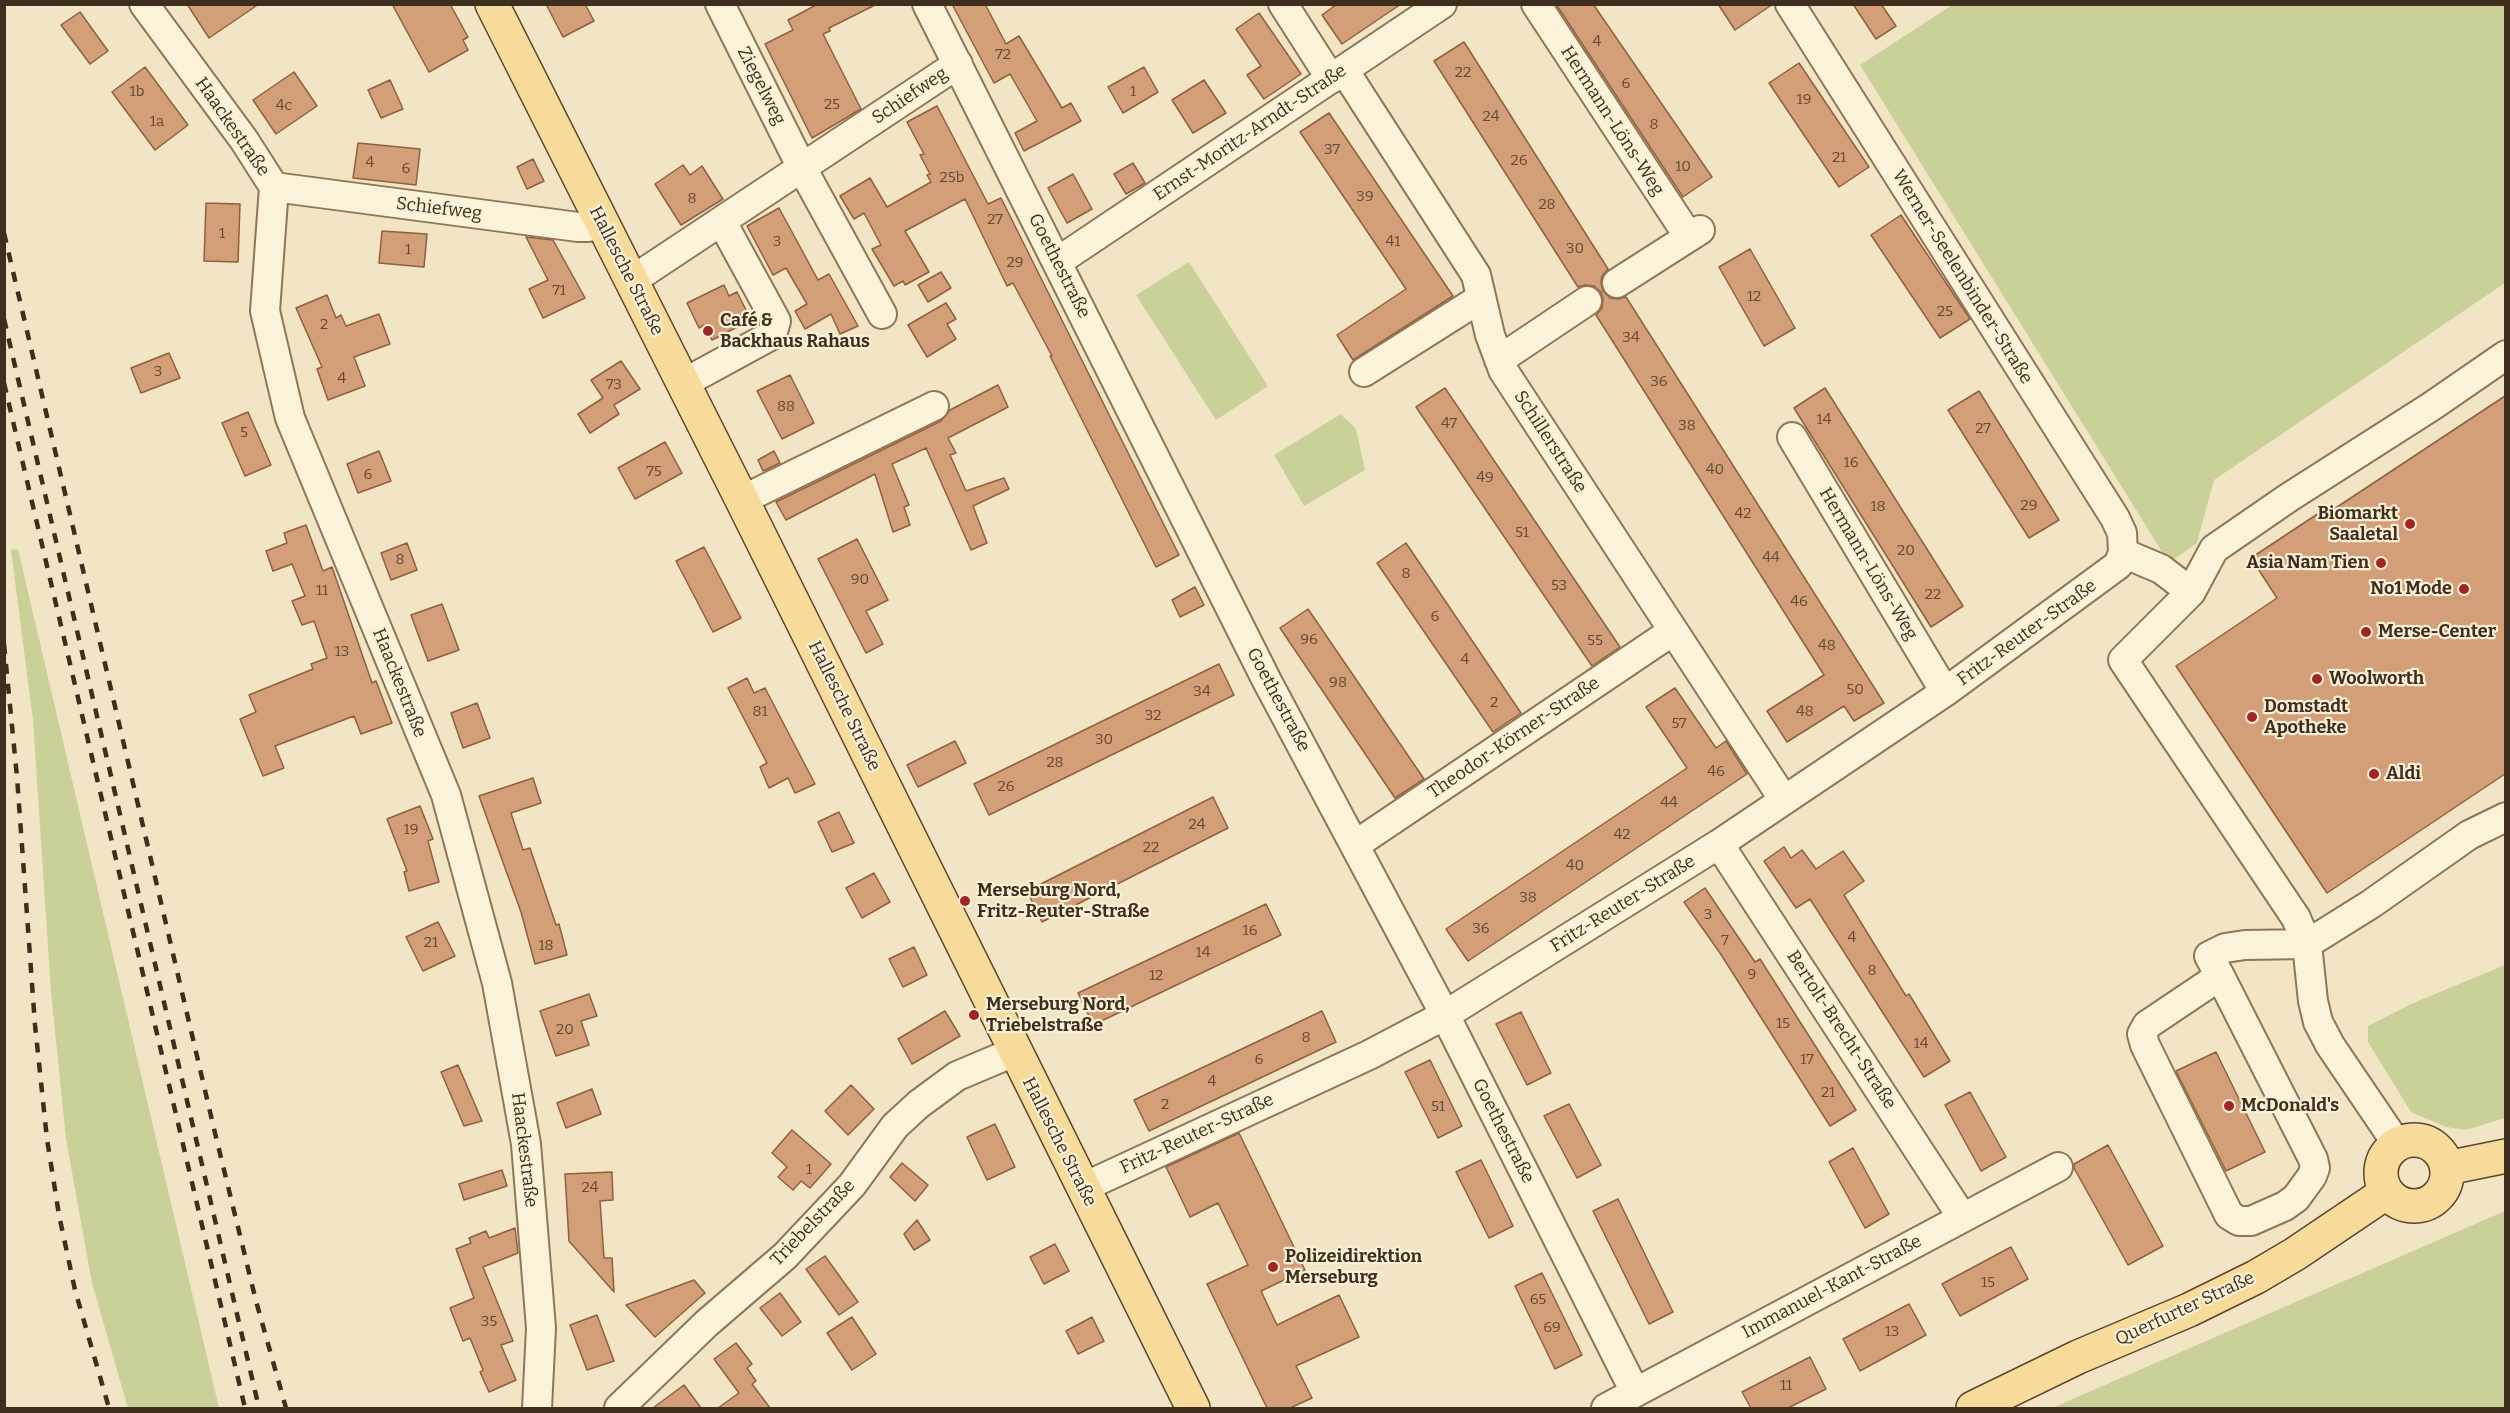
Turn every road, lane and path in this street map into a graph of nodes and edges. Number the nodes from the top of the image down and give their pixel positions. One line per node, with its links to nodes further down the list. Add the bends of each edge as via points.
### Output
1 (144, 4): 12 (street, Haackestraße)
2 (492, 4): 13 (main road, Hallesche Straße)
3 (720, 4): 11 (street, Ziegelweg)
4 (927, 4): 9 (street, Goethestraße)
5 (1283, 4): 10 (street, Schillerstraße)
6 (1442, 4): 10 (street, Ernst-Moritz-Arndt-Straße)
7 (1536, 4): 17 (street, Hermann-Löns-Weg, via 1695,233)
8 (1790, 4): 28 (street, Werner-Seelenbinder-Straße, via 2115,518 2122,533)
9 (958, 64): 11 (street, Schiefweg); 15 (street, Goethestraße)
10 (1337, 74): 15 (street, Ernst-Moritz-Arndt-Straße); 18 (street, Schillerstraße, via 1476,275)
11 (802, 168): 14 (street, Schiefweg); 20 (street)
12 (274, 187): 13 (street, Schiefweg, via 578,227); 48 (street, Haackestraße, via 265,311 290,418 446,795 497,983 526,1144 541,1328)
13 (601, 221): 16 (main road, Hallesche Straße)
14 (722, 222): 16 (street, Schiefweg); 24 (street, via 776,321 772,335)
15 (1057, 261): 35 (street, Goethestraße, via 1267,681)
16 (632, 281): 24 (main road, Hallesche Straße)
17 (1617, 283)
18 (1481, 298): 22 (street, Schillerstraße); 23 (street)
19 (1587, 301): 22 (street)
20 (882, 314)
21 (2505, 355): 29 (street, via 2214,549)
22 (1499, 360): 30 (street, Schillerstraße)
23 (1364, 372)
24 (682, 384): 27 (main road, Hallesche Straße)
25 (934, 406): 27 (street)
26 (1792, 437): 31 (street, Hermann-Löns-Weg)
27 (742, 500): 39 (main road, Hallesche Straße)
28 (2123, 553): 29 (street, via 2161,569); 31 (street, Fritz-Reuter-Straße, via 2118,565 2102,579)
29 (2191, 592): 36 (street, via 2123,660 2296,918)
30 (1673, 631): 32 (street, Schillerstraße); 35 (street, Theodor-Körner-Straße)
31 (1945, 692): 32 (street, Fritz-Reuter-Straße)
32 (1784, 800): 34 (street, Fritz-Reuter-Straße)
33 (2505, 817): 36 (street, via 2469,835)
34 (1719, 844): 38 (street, Fritz-Reuter-Straße); 46 (street, Bertolt-Brecht-Straße)
35 (1355, 845): 38 (street, Goethestraße)
36 (2307, 944): 37 (street, via 2225,948 2209,956); 40 (street, via 2318,1022)
37 (2220, 976): 37 (street, via 2147,1024 2142,1034 2229,1215 2239,1221 2251,1221 2296,1198 2315,1168)
38 (1445, 1015): 44 (street, Fritz-Reuter-Straße, via 1369,1055); 47 (street, Goethestraße)
39 (1014, 1052): 44 (main road, Hallesche Straße); 49 (street, Triebelstraße, via 957,1076 894,1126 852,1185 785,1256 707,1323)
40 (2397, 1144): 43 (main road, via 2415,1139 2427,1142 2443,1157); 45 (main road, via 2381,1165 2380,1176)
41 (2505, 1156): 43 (main road)
42 (2058, 1167): 46 (street, Immanuel-Kant-Straße)
43 (2447, 1168): 45 (main road, via 2444,1187 2430,1201 2411,1206)
44 (1082, 1188): 50 (main road, Hallesche Straße)
45 (2387, 1192): 52 (main road, Querfurter Straße, via 2256,1277)
46 (1962, 1217): 47 (street, Immanuel-Kant-Straße)
47 (1635, 1392): 51 (street, Immanuel-Kant-Straße)
48 (537, 1408)
49 (619, 1408)
50 (1193, 1408)
51 (1606, 1408)
52 (1973, 1408)

